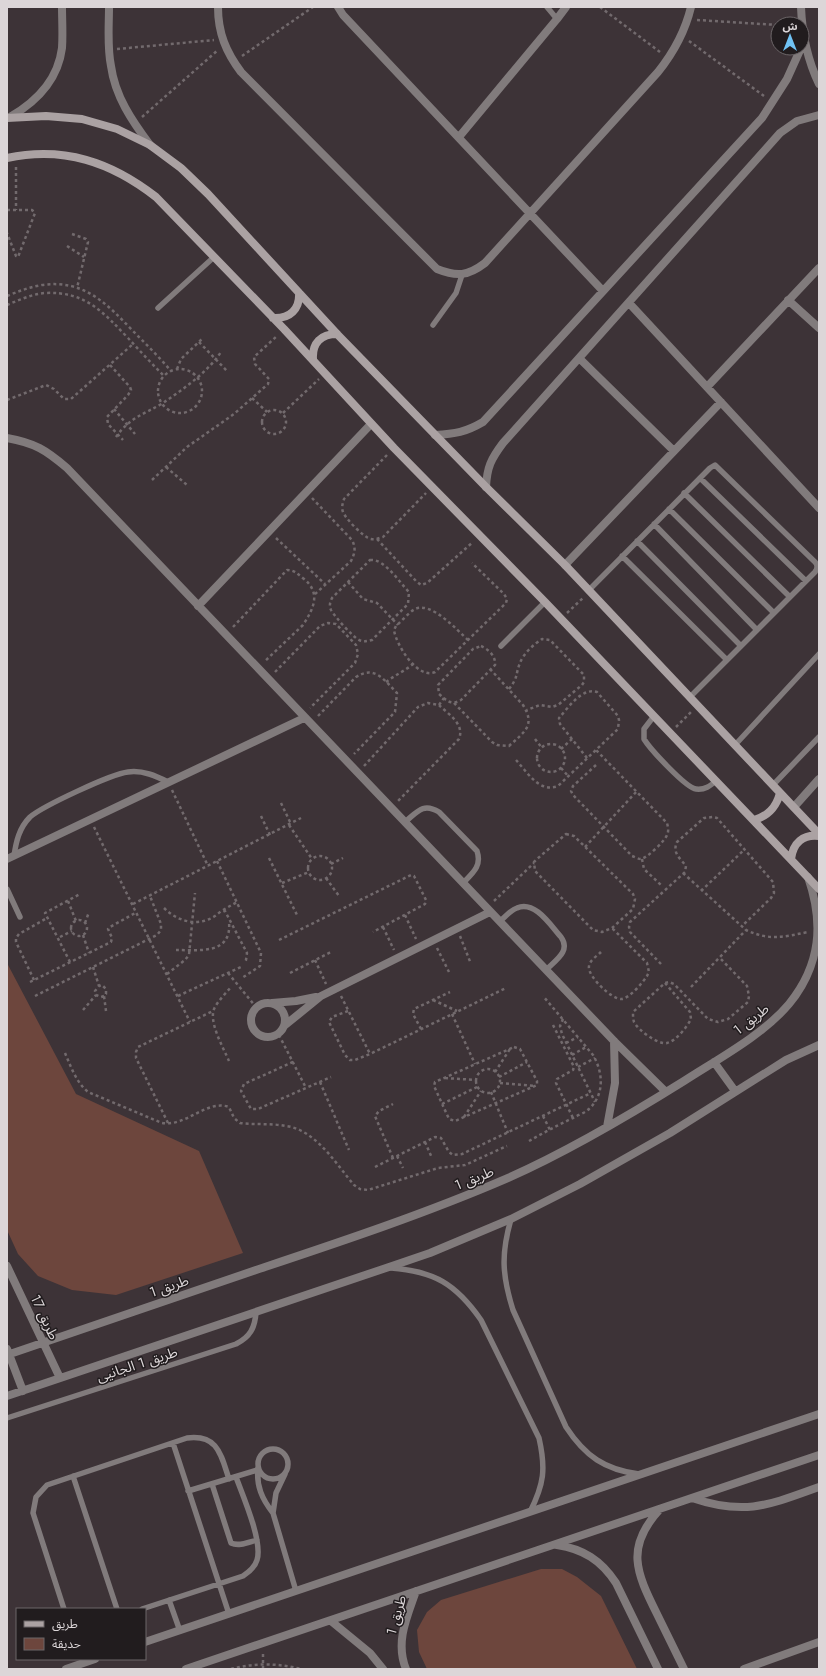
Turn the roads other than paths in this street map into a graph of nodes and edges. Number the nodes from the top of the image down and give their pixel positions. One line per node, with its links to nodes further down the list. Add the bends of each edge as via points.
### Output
1 (62, 7): 13 (street, via 62,48 58,66 39,96 26,108)
2 (109, 7): 15 (street, via 109,50 114,80 122,103)
3 (218, 7): 20 (street, via 223,41 241,72 428,260 438,269)
4 (338, 7): 14 (street)
5 (547, 7): 8 (lane)
6 (566, 7): 8 (street)
7 (691, 7): 17 (street, via 682,35 668,59)
8 (558, 19): 14 (street)
9 (798, 56): 21 (street, via 787,79 762,118)
10 (809, 56): 11 (street)
11 (819, 84)
12 (819, 115): 24 (street, via 797,121 780,133)
13 (8, 118): 15 (street, via 46,116 82,120 117,129)
14 (459, 137): 17 (street)
15 (150, 145): 22 (street, via 181,168 208,194)
16 (7, 158): 18 (street, via 41,154 66,156 115,169 156,196)
17 (530, 213): 20 (street, via 484,263 474,271); 21 (street)
18 (214, 257): 25 (lane); 26 (street)
19 (819, 268): 23 (street)
20 (462, 275): 27 (lane, via 456,293)
21 (603, 291): 35 (street, via 483,422 457,433)
22 (299, 293): 26 (street, via 299,300 293,312 287,316); 29 (street)
23 (788, 300): 28 (street); 32 (street)
24 (629, 302): 30 (street); 32 (street)
25 (158, 308)
26 (273, 318): 31 (street)
27 (433, 325)
28 (819, 328)
29 (338, 334): 31 (street, via 331,334 318,340 314,346); 35 (street)
30 (579, 358): 37 (street); 39 (street, via 493,456 487,471)
31 (313, 359): 34 (street)
32 (707, 387): 33 (street)
33 (720, 402): 37 (street); 41 (street)
34 (371, 424): 50 (street); 51 (street)
35 (435, 435): 39 (street)
36 (7, 438): 51 (street, via 26,441 48,452 67,468)
37 (674, 451): 46 (street)
38 (700, 478): 40 (lane); 47 (lane); 47 (lane, via 712,466 718,467 817,565 818,568)
39 (486, 487): 46 (street)
40 (684, 493): 42 (lane); 49 (lane)
41 (819, 508)
42 (669, 509): 43 (lane); 52 (lane)
43 (654, 524): 44 (lane); 53 (lane)
44 (637, 541): 45 (lane); 55 (lane)
45 (622, 556): 48 (lane); 57 (lane)
46 (565, 565): 48 (street)
47 (806, 581): 49 (lane)
48 (589, 590): 58 (street)
49 (790, 597): 52 (lane)
50 (544, 602): 54 (lane); 59 (street)
51 (198, 606): 60 (street)
52 (774, 613): 53 (lane)
53 (757, 630): 55 (lane)
54 (501, 646)
55 (741, 646): 57 (lane)
56 (819, 654): 62 (lane)
57 (727, 660): 58 (lane)
58 (690, 697): 62 (street)
59 (654, 716): 64 (street); 64 (lane, via 644,729 644,739 687,786 697,790 703,789)
60 (303, 717): 65 (street); 70 (street)
61 (819, 737): 66 (lane)
62 (735, 745): 66 (street)
63 (819, 779): 68 (street)
64 (716, 781): 69 (street)
65 (168, 782): 72 (street); 72 (lane, via 142,772 114,775 30,818 21,829)
66 (773, 785): 67 (street)
67 (780, 794): 68 (street); 69 (street, via 768,814)
68 (794, 807): 71 (street)
69 (754, 820): 73 (street)
70 (405, 822): 75 (street); 75 (lane, via 420,809 433,808 477,851 477,868)
71 (819, 835): 73 (street, via 804,837 792,850)
72 (11, 858)
73 (791, 859): 74 (street)
74 (807, 876): 77 (street); 81 (street, طريق 1, via 814,894)
75 (463, 883): 78 (street)
76 (7, 889): 79 (lane)
77 (819, 889)
78 (489, 910): 80 (street); 83 (street)
79 (20, 918)
80 (500, 922): 82 (street); 82 (lane, via 516,908 529,907 535,909 562,937 565,942 563,953)
81 (818, 930): 88 (street, طريق 1, via 811,966 802,986 789,1004 774,1020)
82 (546, 970): 86 (street)
83 (321, 996): 84 (street, via 296,1002); 85 (street)
84 (271, 1003): 85 (street, via 283,1012); 85 (street, via 256,1007 252,1013 250,1019 254,1032 266,1038 273,1037 279,1034)
85 (284, 1026)
86 (614, 1041): 90 (street); 91 (street, via 615,1083)
87 (819, 1045): 89 (street, via 786,1060)
88 (714, 1062): 89 (street); 90 (street, طريق 1)
89 (735, 1091): 92 (street, via 614,1166)
90 (666, 1092): 91 (street, طريق 1)
91 (607, 1127): 96 (street, طريق 1, via 509,1178 406,1219)
92 (511, 1219): 94 (street); 107 (lane, via 504,1255 504,1274 508,1292 513,1310 566,1427 576,1442 605,1466 623,1472)
93 (7, 1266): 96 (street, طريق 17)
94 (389, 1268): 95 (street); 117 (lane, via 411,1269 451,1287 468,1302 480,1320 539,1438 543,1476 539,1495)
95 (256, 1312): 98 (street); 102 (lane, طريق 1 الجانيى, via 252,1332 236,1344)
96 (43, 1343): 97 (street, طريق 1); 98 (street, طريق 17)
97 (8, 1352): 99 (street)
98 (60, 1378): 99 (street)
99 (23, 1391): 100 (street)
100 (7, 1396)
101 (819, 1414): 107 (street)
102 (7, 1418)
103 (173, 1443): 108 (lane); 110 (lane, via 195,1437 209,1441 220,1451); 113 (lane)
104 (819, 1455): 114 (street)
105 (258, 1467): 106 (lane, via 262,1475 271,1480); 106 (lane, via 261,1455 275,1450 284,1454 287,1459); 109 (lane); 116 (lane, via 261,1496)
106 (285, 1474): 116 (lane, via 276,1493)
107 (642, 1474): 117 (street)
108 (73, 1476): 124 (lane, via 47,1485 36,1497 33,1509); 125 (lane)
109 (236, 1476): 110 (lane); 118 (lane)
110 (229, 1479): 111 (lane)
111 (212, 1484): 113 (lane); 118 (lane, via 231,1543 235,1545)
112 (819, 1487): 114 (street, via 775,1503 754,1507 712,1505)
113 (188, 1491): 120 (lane)
114 (692, 1498): 115 (street)
115 (662, 1508): 119 (street); 138 (street, via 649,1521 641,1537 637,1555 638,1573)
116 (273, 1512): 121 (lane)
117 (530, 1512): 121 (street)
118 (257, 1540): 120 (lane, via 257,1562 251,1570 243,1576)
119 (556, 1545): 122 (street); 137 (street, via 584,1552 608,1570)
120 (219, 1584): 123 (lane); 127 (lane)
121 (296, 1591): 127 (street)
122 (416, 1591): 128 (street); 136 (street, طريق 1, via 401,1639)
123 (169, 1600): 126 (lane); 129 (lane)
124 (64, 1608)
125 (117, 1608)
126 (145, 1608)
127 (229, 1614): 129 (street)
128 (331, 1621): 134 (street); 135 (street, via 370,1653)
129 (180, 1631): 130 (street)
130 (146, 1642)
131 (819, 1642): 139 (street)
132 (92, 1660): 133 (street)
133 (66, 1669)
134 (186, 1669)
135 (382, 1669)
136 (406, 1669)
137 (658, 1669)
138 (684, 1669)
139 (744, 1669)

